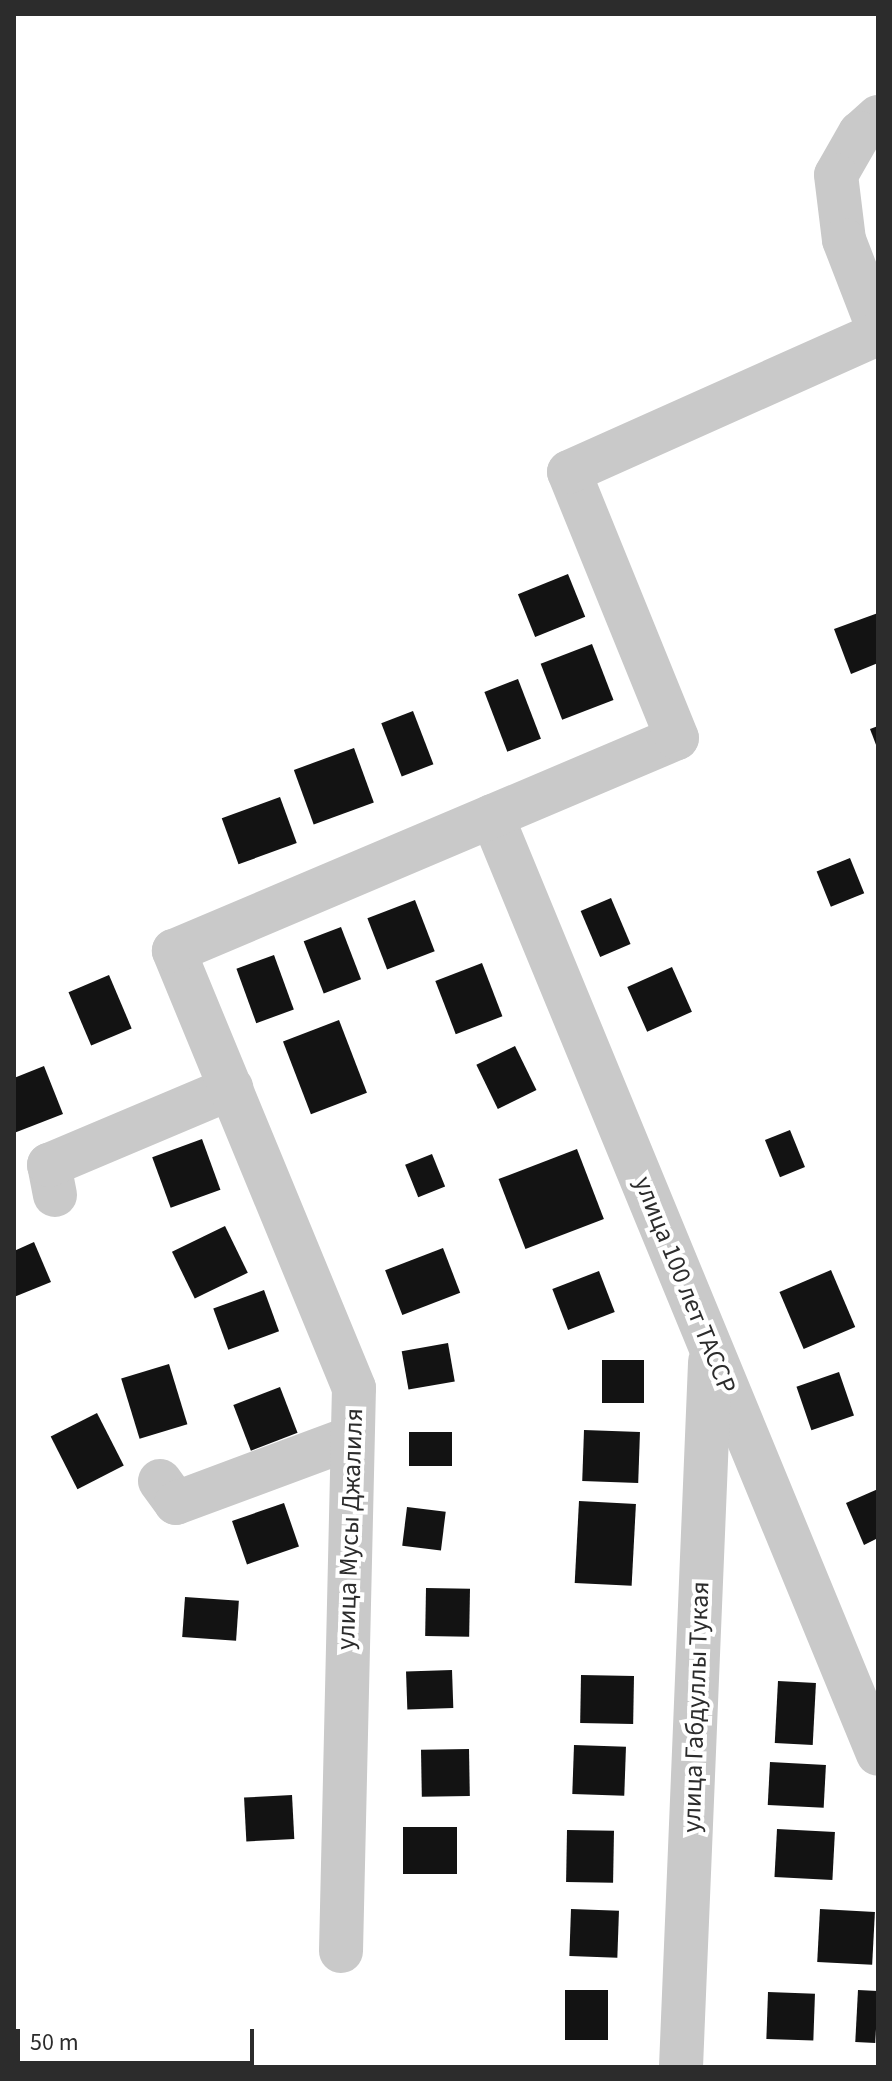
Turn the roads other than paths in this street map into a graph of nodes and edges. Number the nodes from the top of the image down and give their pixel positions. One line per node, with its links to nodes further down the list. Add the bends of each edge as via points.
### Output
1 (878, 117): 2 (street, via 860,133 836,175 844,240)
2 (878, 331): 3 (street, via 569,472 677,738)
3 (492, 816): 4 (street, улица Мусы Джалиля, via 174,951); 6 (street, улица 100 лет ТАССР)
4 (231, 1088): 5 (street, via 49,1165); 7 (street, улица Мусы Джалиля, via 354,1388)
5 (55, 1195)
6 (711, 1347): 9 (street, улица 100 лет ТАССР); 11 (street, улица Габдуллы Тукая)
7 (351, 1438): 8 (street, via 176,1503); 10 (street, улица Мусы Джалиля)
8 (160, 1481)
9 (878, 1754)
10 (341, 1951)
11 (681, 2067)

